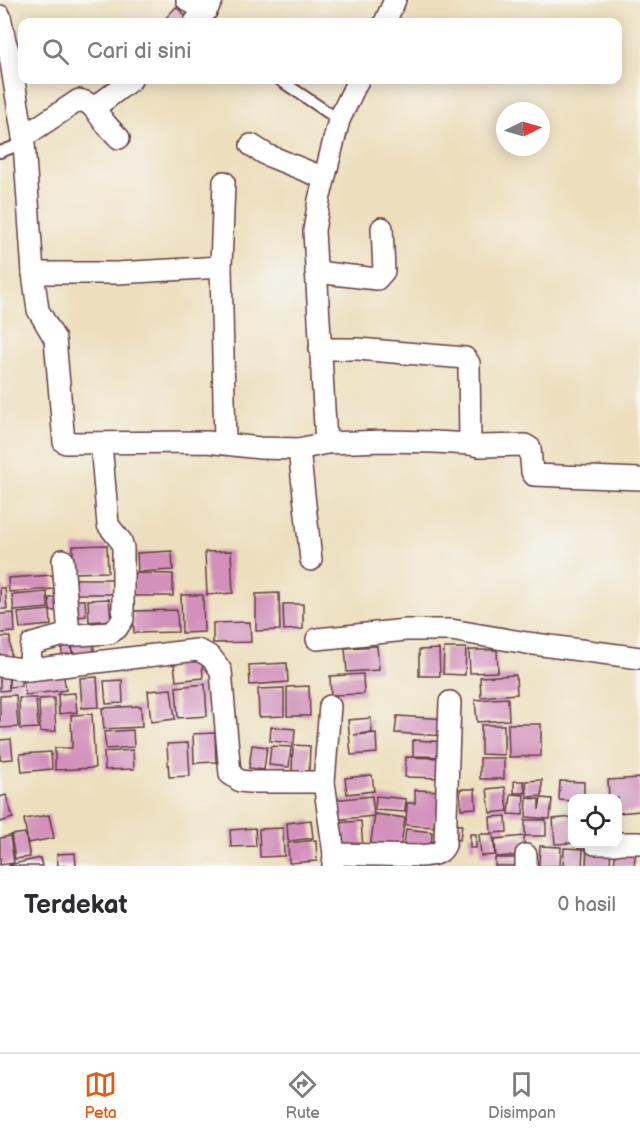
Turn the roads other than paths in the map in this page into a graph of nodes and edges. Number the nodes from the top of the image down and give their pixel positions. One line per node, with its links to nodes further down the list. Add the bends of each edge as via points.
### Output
1 (187, 0): 3 (street)
2 (395, 0): 5 (street)
3 (204, 11)
4 (0, 16): 6 (street)
5 (387, 18)
6 (2, 42): 13 (street, via 10,56)
7 (126, 84): 10 (street)
8 (286, 84): 11 (lane)
9 (356, 84): 11 (street)
10 (94, 108): 12 (street); 13 (street, via 79,100)
11 (339, 120): 16 (street)
12 (119, 138)
13 (24, 140): 15 (lane); 21 (street)
14 (251, 145): 16 (street)
15 (0, 152)
16 (324, 178): 20 (street, via 314,231)
17 (224, 182): 19 (street)
18 (382, 228): 20 (street, via 384,271 378,279)
19 (221, 267): 21 (street); 23 (street)
20 (316, 272): 22 (street)
21 (33, 273): 25 (street, via 38,310 55,339 64,442)
22 (320, 349): 24 (street); 26 (street, via 465,358 469,363)
23 (225, 443): 25 (street); 27 (street)
24 (326, 443): 26 (street); 27 (street)
25 (101, 444): 31 (street, via 108,525 123,548 123,619 110,633)
26 (470, 444): 28 (street, via 527,446 536,475)
27 (299, 449): 30 (street)
28 (640, 479)
29 (63, 560): 31 (street)
30 (311, 560)
31 (69, 635): 35 (street, via 32,644)
32 (317, 639): 33 (street, via 406,630 452,630)
33 (640, 658)
34 (0, 666): 35 (street)
35 (29, 670): 38 (street, via 197,651 207,654 221,672 230,774 249,782)
36 (450, 702): 41 (street, via 443,850 420,856)
37 (330, 706): 38 (street)
38 (324, 782): 41 (street)
39 (622, 843): 40 (street)
40 (640, 843)
41 (333, 860)

